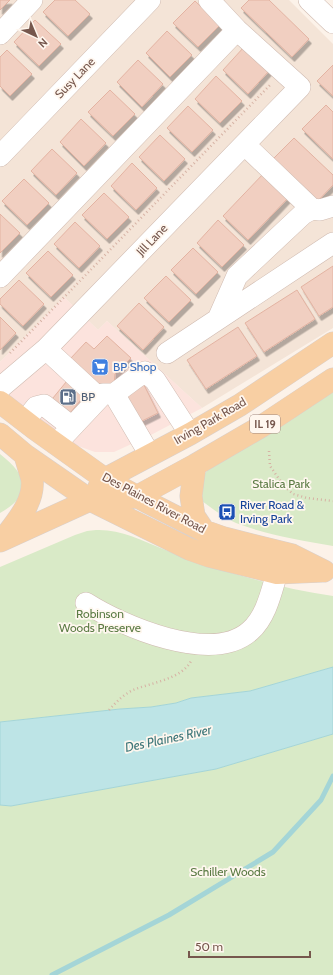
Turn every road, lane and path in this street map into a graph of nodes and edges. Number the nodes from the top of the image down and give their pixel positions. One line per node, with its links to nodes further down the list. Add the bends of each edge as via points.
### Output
1 (32, 0): 7 (street)
2 (150, 0): 10 (street, Susy Lane)
3 (209, 0): 6 (street)
4 (309, 0): 5 (street)
5 (333, 23)
6 (238, 30): 8 (street); 14 (street)
7 (0, 34)
8 (283, 72): 9 (street, Jill Lane, via 300,87); 19 (path)
9 (245, 145): 12 (street); 17 (street, Jill Lane)
10 (0, 156)
11 (333, 206): 12 (street, via 320,210)
12 (312, 209): 15 (street, via 303,214 237,276)
13 (333, 243): 15 (street)
14 (0, 277)
15 (218, 319): 18 (street)
16 (333, 344): 27 (main road, Irving Park Road / IL 19, via 240,405)
17 (46, 349): 21 (street, Jill Lane); 22 (street)
18 (167, 353)
19 (5, 358)
20 (333, 379): 32 (main road, IL 19, via 262,426)
21 (0, 388)
22 (107, 396): 25 (street); 27 (street, via 145,372 155,380); 31 (street)
23 (0, 402): 24 (main road, Des Plaines River Road)
24 (25, 421): 25 (street, via 36,407 44,405); 28 (main road, Des Plaines River Road)
25 (72, 427): 28 (street)
26 (0, 434): 30 (main road, Des Plaines River Road)
27 (190, 434): 31 (main road, Irving Park Road / IL 19)
28 (56, 444): 33 (main road, Des Plaines River Road)
29 (269, 451): 36 (path, via 270,466 293,494)
30 (25, 455): 35 (main road, Des Plaines River Road); 38 (main road, via 32,481 30,496 22,514)
31 (150, 455): 33 (main road, Irving Park Road / IL 19)
32 (195, 465): 34 (main road, IL 19); 37 (main road, via 191,496 194,516)
33 (105, 478): 34 (main road, Des Plaines River Road); 35 (main road, Irving Park Road / IL 19)
34 (136, 497): 35 (main road, IL 19); 37 (main road, Des Plaines River Road)
35 (90, 500): 38 (main road, IL 19); 40 (main road, Des Plaines River Road, via 189,549)
36 (333, 501)
37 (204, 531): 39 (main road, Des Plaines River Road, via 292,556)
38 (2, 540)
39 (329, 572): 40 (main road, Des Plaines River Road)
40 (277, 574): 42 (street, via 265,608 250,631 226,643)
41 (86, 603): 42 (street, via 147,633)
42 (199, 644): 43 (path, via 189,664 179,674 132,691 116,701)
43 (109, 710)

